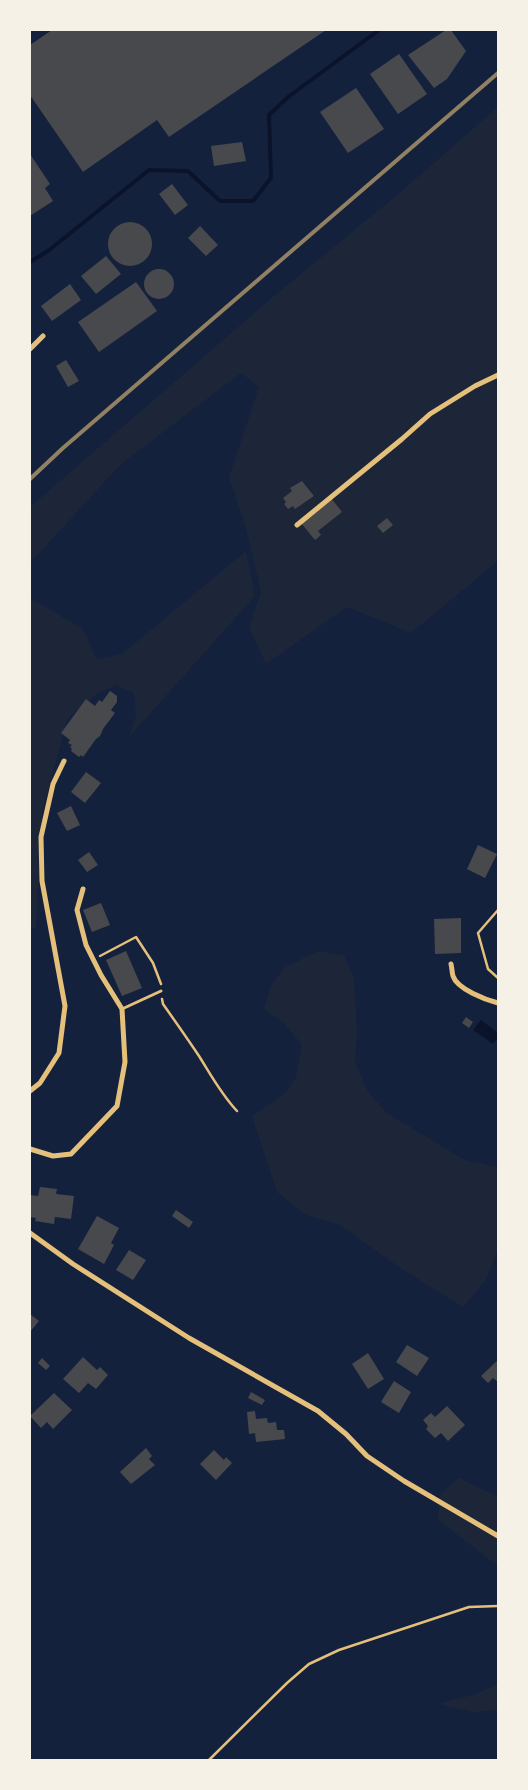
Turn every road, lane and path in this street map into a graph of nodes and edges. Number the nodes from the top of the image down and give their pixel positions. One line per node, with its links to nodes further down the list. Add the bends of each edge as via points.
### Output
1 (43, 336): 2 (street)
2 (30, 349)
3 (498, 375): 4 (street, via 430,414)
4 (296, 524)
5 (64, 761): 14 (street, via 53,784 41,836 42,881 65,1006 59,1053 40,1083)
6 (83, 889): 8 (street, via 77,910 86,945)
7 (498, 910): 10 (path, via 478,933 488,969)
8 (94, 959): 11 (path, via 136,937 153,963); 13 (street)
9 (451, 964): 12 (street, via 453,978 463,987 486,1000)
10 (498, 978)
11 (161, 991): 13 (lane); 15 (path, via 163,1004 226,1100)
12 (498, 1002)
13 (122, 1009): 16 (street, via 125,1062 117,1106 71,1154 53,1156)
14 (30, 1091)
15 (237, 1111)
16 (30, 1149)
17 (30, 1234): 18 (street, via 189,1338 318,1411 367,1456)
18 (498, 1536)
19 (498, 1606): 20 (path, via 469,1607 339,1650 309,1664)
20 (209, 1760)

